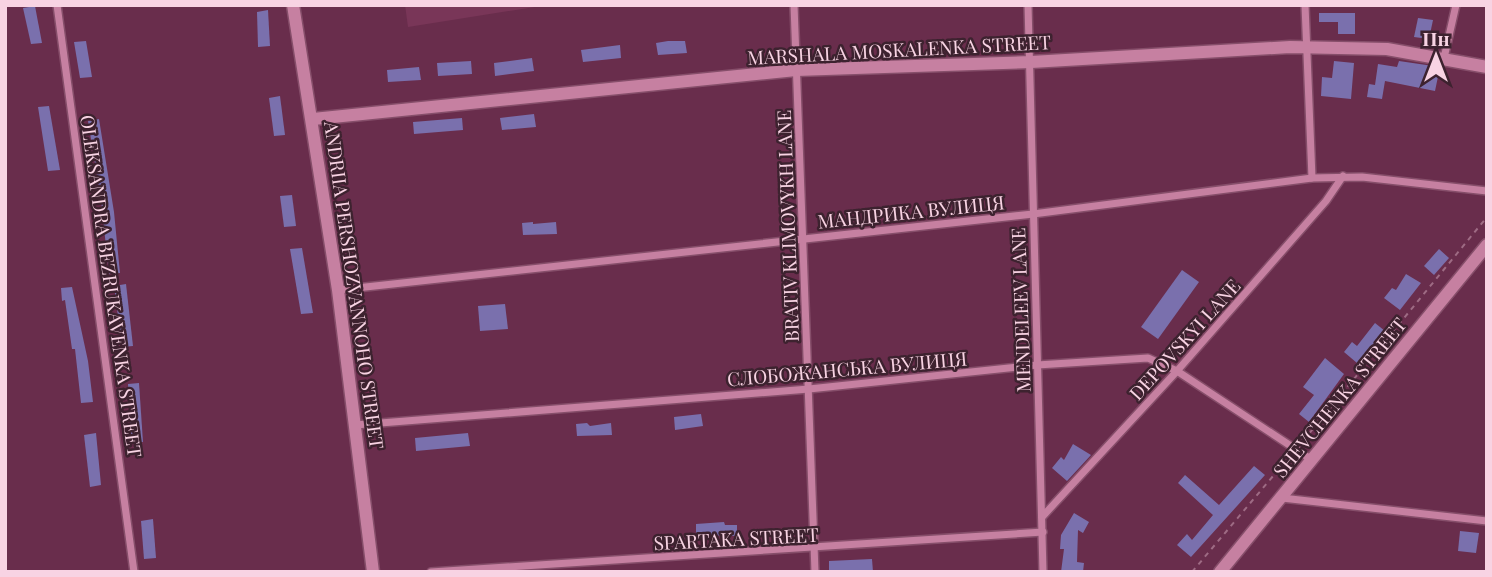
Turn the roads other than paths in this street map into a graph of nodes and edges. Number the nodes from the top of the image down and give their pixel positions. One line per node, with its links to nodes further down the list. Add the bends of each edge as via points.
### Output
1 (57, 5): 30 (street, OLEKSANDRA BEZRUKAVENKA STREET)
2 (293, 5): 12 (street, ANDRIIA PERSHOZVANNOHO STREET)
3 (793, 5): 11 (street, BRATIV KLIMOVYKH LANE)
4 (1028, 5): 9 (street, MENDELEEV LANE)
5 (1305, 5): 7 (street)
6 (1456, 5): 8 (street)
7 (1306, 46): 8 (street, MARSHALA MOSKALENKA STREET, via 1377,48); 9 (street, MARSHALA MOSKALENKA STREET); 14 (street)
8 (1444, 58): 10 (street, MARSHALA MOSKALENKA STREET)
9 (1031, 62): 11 (street, MARSHALA MOSKALENKA STREET); 16 (street, MENDELEEV LANE)
10 (1487, 67)
11 (796, 70): 12 (street, MARSHALA MOSKALENKA STREET); 17 (street, BRATIV KLIMOVYKH LANE)
12 (313, 119): 19 (street, ANDRIIA PERSHOZVANNOHO STREET)
13 (1343, 176): 14 (street, МАНДРИКА ВУЛИЦЯ); 15 (street, МАНДРИКА ВУЛИЦЯ); 21 (street, DEPOVSKYI LANE)
14 (1312, 178): 16 (street, МАНДРИКА ВУЛИЦЯ)
15 (1487, 191)
16 (1033, 214): 17 (street, МАНДРИКА ВУЛИЦЯ); 20 (street, MENDELEEV LANE)
17 (804, 238): 19 (street, МАНДРИКА ВУЛИЦЯ); 22 (street, BRATIV KLIMOVYKH LANE)
18 (1487, 245): 24 (street, SHEVCHENKA STREET)
19 (338, 290): 23 (street, ANDRIIA PERSHOZVANNOHO STREET)
20 (1037, 365): 21 (street, СЛОБОЖАНСЬКА ВУЛИЦЯ, via 1148,358); 22 (street, СЛОБОЖАНСЬКА ВУЛИЦЯ); 26 (street, MENDELEEV LANE)
21 (1177, 372): 24 (street, СЛОБОЖАНСЬКА ВУЛИЦЯ); 26 (street, DEPOVSKYI LANE)
22 (809, 389): 23 (street, СЛОБОЖАНСЬКА ВУЛИЦЯ); 29 (street, BRATIV KLIMOVYKH LANE)
23 (355, 425): 31 (street, ANDRIIA PERSHOZVANNOHO STREET)
24 (1312, 460): 25 (street, SHEVCHENKA STREET)
25 (1281, 498): 27 (street); 35 (street, SHEVCHENKA STREET)
26 (1042, 517): 28 (street, MENDELEEV LANE)
27 (1487, 522)
28 (1043, 532): 29 (street, SPARTAKA STREET); 34 (street, MENDELEEV LANE)
29 (814, 549): 32 (street, SPARTAKA STREET); 33 (street, BRATIV KLIMOVYKH LANE)
30 (134, 572)
31 (373, 572)
32 (430, 572)
33 (815, 572)
34 (1042, 572)
35 (1220, 572)

